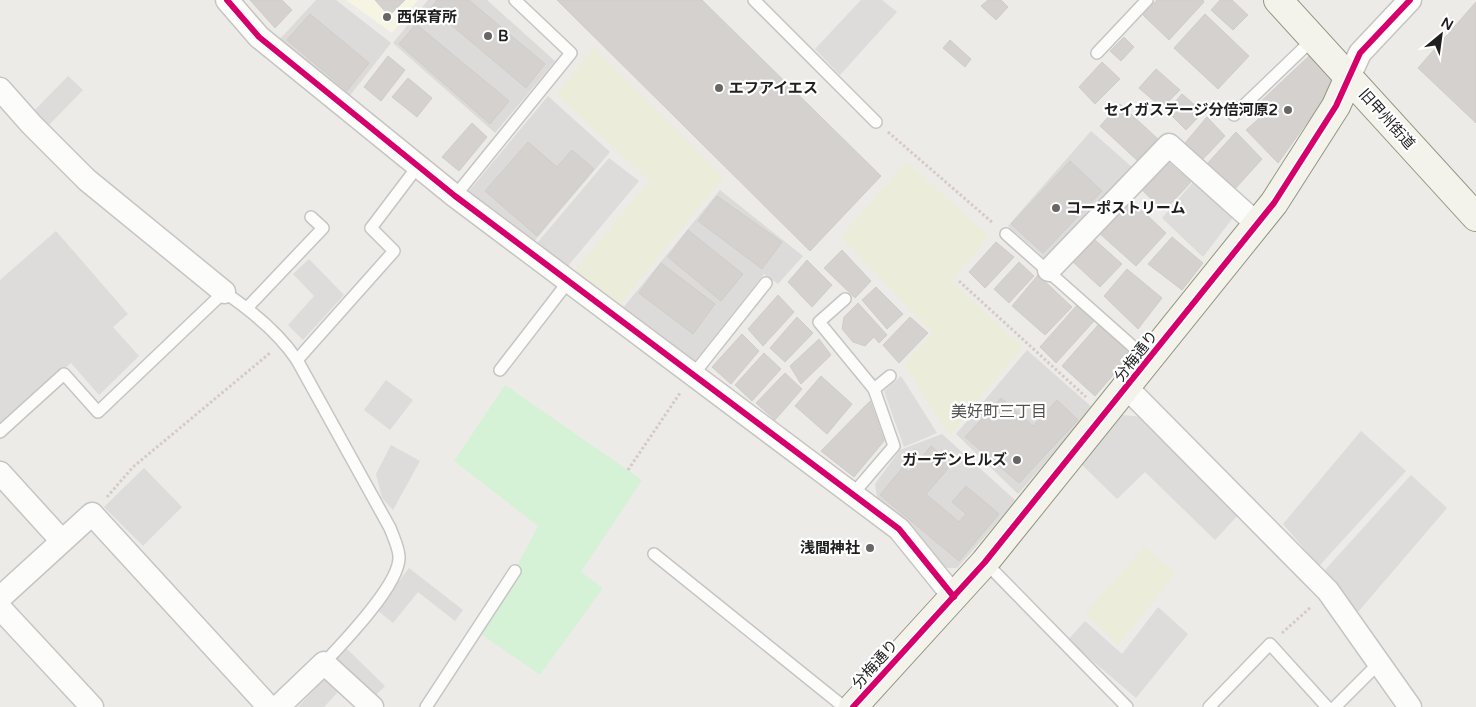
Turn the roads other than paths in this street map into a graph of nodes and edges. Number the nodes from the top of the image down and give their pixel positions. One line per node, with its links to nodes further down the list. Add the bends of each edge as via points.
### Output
1 (227, 0): 13 (street, via 259,37)
2 (515, 0): 14 (lane, via 571,53)
3 (754, 0): 12 (lane)
4 (1148, 0): 8 (lane)
5 (1278, 0): 7 (street, 旧甲州街道)
6 (1410, 0): 9 (street, 分梅通り, via 1360,53)
7 (1314, 39): 9 (street, 旧甲州街道); 11 (lane)
8 (1097, 53)
9 (1349, 77): 15 (street, 旧甲州街道); 17 (street, 分梅通り, via 1336,106)
10 (0, 89): 22 (street, via 87,180)
11 (1234, 115)
12 (876, 122)
13 (418, 166): 14 (street); 25 (lane, via 371,228 394,251)
14 (455, 196): 20 (street)
15 (1476, 216)
16 (311, 217): 24 (lane, via 323,228)
17 (1257, 224): 19 (street, via 1169,145); 26 (street, 分梅通り)
18 (1006, 234): 19 (lane)
19 (1049, 270): 26 (lane)
20 (568, 282): 27 (lane); 28 (street)
21 (766, 283): 28 (lane)
22 (224, 292): 24 (lane); 32 (lane, via 98,412 64,374)
23 (845, 299): 31 (lane, via 819,322)
24 (247, 308): 25 (lane, via 284,341)
25 (298, 360): 42 (lane, via 385,519 399,557 396,572 378,600)
26 (1149, 361): 30 (street, 分梅通り)
27 (500, 370)
28 (692, 376): 34 (street)
29 (890, 376): 31 (lane)
30 (1127, 388): 37 (street, 分梅通り); 43 (street, via 1328,591)
31 (874, 389): 34 (lane, via 894,446)
32 (0, 432)
33 (0, 473): 35 (street)
34 (852, 495): 39 (street, via 899,529)
35 (62, 541): 40 (street); 45 (street, via 92,514)
36 (654, 554): 49 (lane)
37 (986, 562): 39 (street, 分梅通り); 51 (lane)
38 (515, 571): 48 (lane)
39 (954, 597): 50 (street, 分梅通り)
40 (0, 598)
41 (0, 608): 44 (street)
42 (324, 663): 46 (street); 47 (street)
43 (1378, 664): 54 (lane); 55 (street)
44 (92, 707)
45 (269, 707)
46 (278, 707)
47 (372, 707)
48 (426, 707)
49 (844, 707)
50 (853, 707)
51 (1127, 707)
52 (1209, 707): 53 (lane, via 1273,642)
53 (1327, 707)
54 (1335, 707)
55 (1410, 707)

